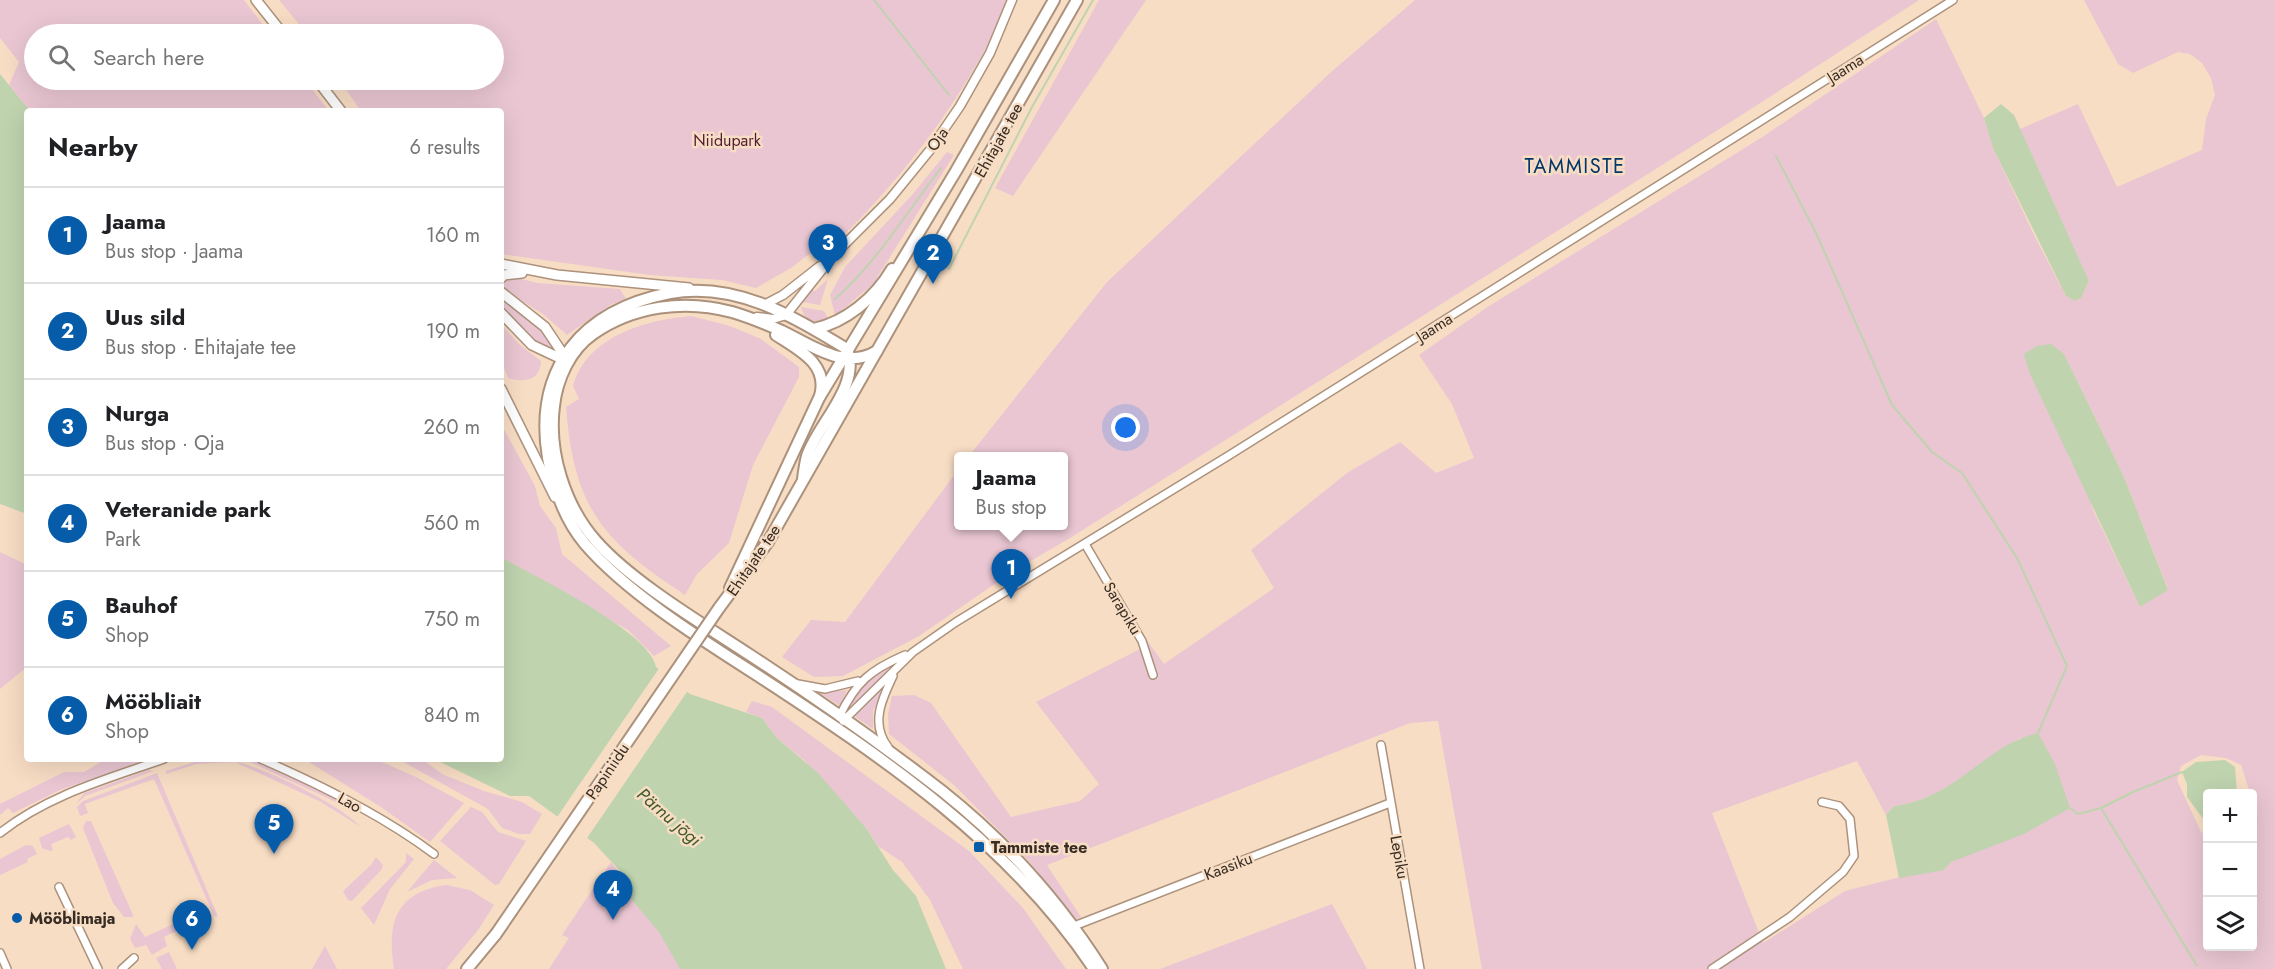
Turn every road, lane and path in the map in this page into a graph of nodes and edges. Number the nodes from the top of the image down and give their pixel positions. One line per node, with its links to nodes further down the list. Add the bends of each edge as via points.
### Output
1 (256, 0): 6 (main road)
2 (1012, 0): 10 (street, Oja, via 990,52 930,150 890,199)
3 (1054, 0): 9 (main road, Ehitajate tee)
4 (1077, 0): 21 (main road, Ehitajate tee)
5 (1953, 0): 28 (street, Jaama)
6 (275, 24)
7 (325, 90): 8 (main road)
8 (339, 108)
9 (956, 171): 20 (main road, via 944,181 873,293 835,324); 22 (main road, Ehitajate tee)
10 (832, 257): 16 (street, Oja); 18 (street, Oja)
11 (504, 265): 12 (main road)
12 (557, 275): 13 (main road, via 513,273); 14 (main road)
13 (504, 277)
14 (698, 289): 16 (main road, via 732,293); 23 (main road, via 654,297 616,312 587,329)
15 (504, 294): 23 (main road, via 545,327)
16 (764, 305): 18 (main road)
17 (742, 315): 18 (street, via 773,319); 22 (main road, via 819,351); 23 (main road, via 687,306 646,310 613,322); 25 (main road, via 799,350 817,366 822,381)
18 (786, 315): 20 (main road)
19 (504, 316): 23 (main road, via 532,345)
20 (814, 329): 22 (main road)
21 (877, 351): 22 (main road, via 866,358); 26 (main road, Ehitajate tee)
22 (847, 355): 25 (main road, Ehitajate tee); 26 (main road, via 849,373 808,455)
23 (564, 359): 27 (main road, via 550,387 545,415 546,444); 34 (main road, via 554,401 553,440 563,482 582,522 611,556 636,576)
24 (504, 395): 27 (main road)
25 (819, 398): 29 (main road, Ehitajate tee)
26 (802, 479): 29 (main road, Ehitajate tee, via 768,542)
27 (560, 507): 36 (main road, via 585,544 628,583 693,634)
28 (1085, 544): 30 (street, Jaama); 32 (street, Sarapiku, via 1142,641)
29 (719, 608): 47 (main road, Papiniidu, bridge)
30 (913, 652): 31 (street, Jaama); 33 (street, Jaama)
31 (896, 668): 35 (street, Jaama); 38 (street, Jaama, via 878,714 880,735)
32 (1153, 675)
33 (862, 679): 34 (street, Jaama, via 825,689); 35 (street, Jaama, via 850,694)
34 (791, 682): 35 (main road)
35 (842, 717): 36 (street, Jaama); 38 (main road)
36 (834, 728): 46 (main road, via 961,823)
37 (1381, 745): 42 (street, Lepiku)
38 (895, 756): 46 (main road, via 960,806 1011,853)
39 (156, 762): 43 (street, via 65,795)
40 (267, 762): 44 (street, Lao, via 340,796)
41 (1822, 802): 58 (street, via 1839,806 1850,819 1854,856 1843,872 1790,917)
42 (1390, 804): 46 (street, Kaasiku); 57 (street, Lepiku)
43 (0, 833)
44 (434, 854)
45 (59, 887): 51 (street)
46 (1071, 927): 55 (main road); 56 (main road)
47 (496, 934): 53 (main road, Papiniidu); 54 (main road, Papiniidu)
48 (0, 953): 50 (street)
49 (134, 958): 52 (street)
50 (7, 969)
51 (98, 969)
52 (122, 969)
53 (467, 969)
54 (474, 969)
55 (1094, 969)
56 (1102, 969)
57 (1420, 969)
58 (1712, 969)

